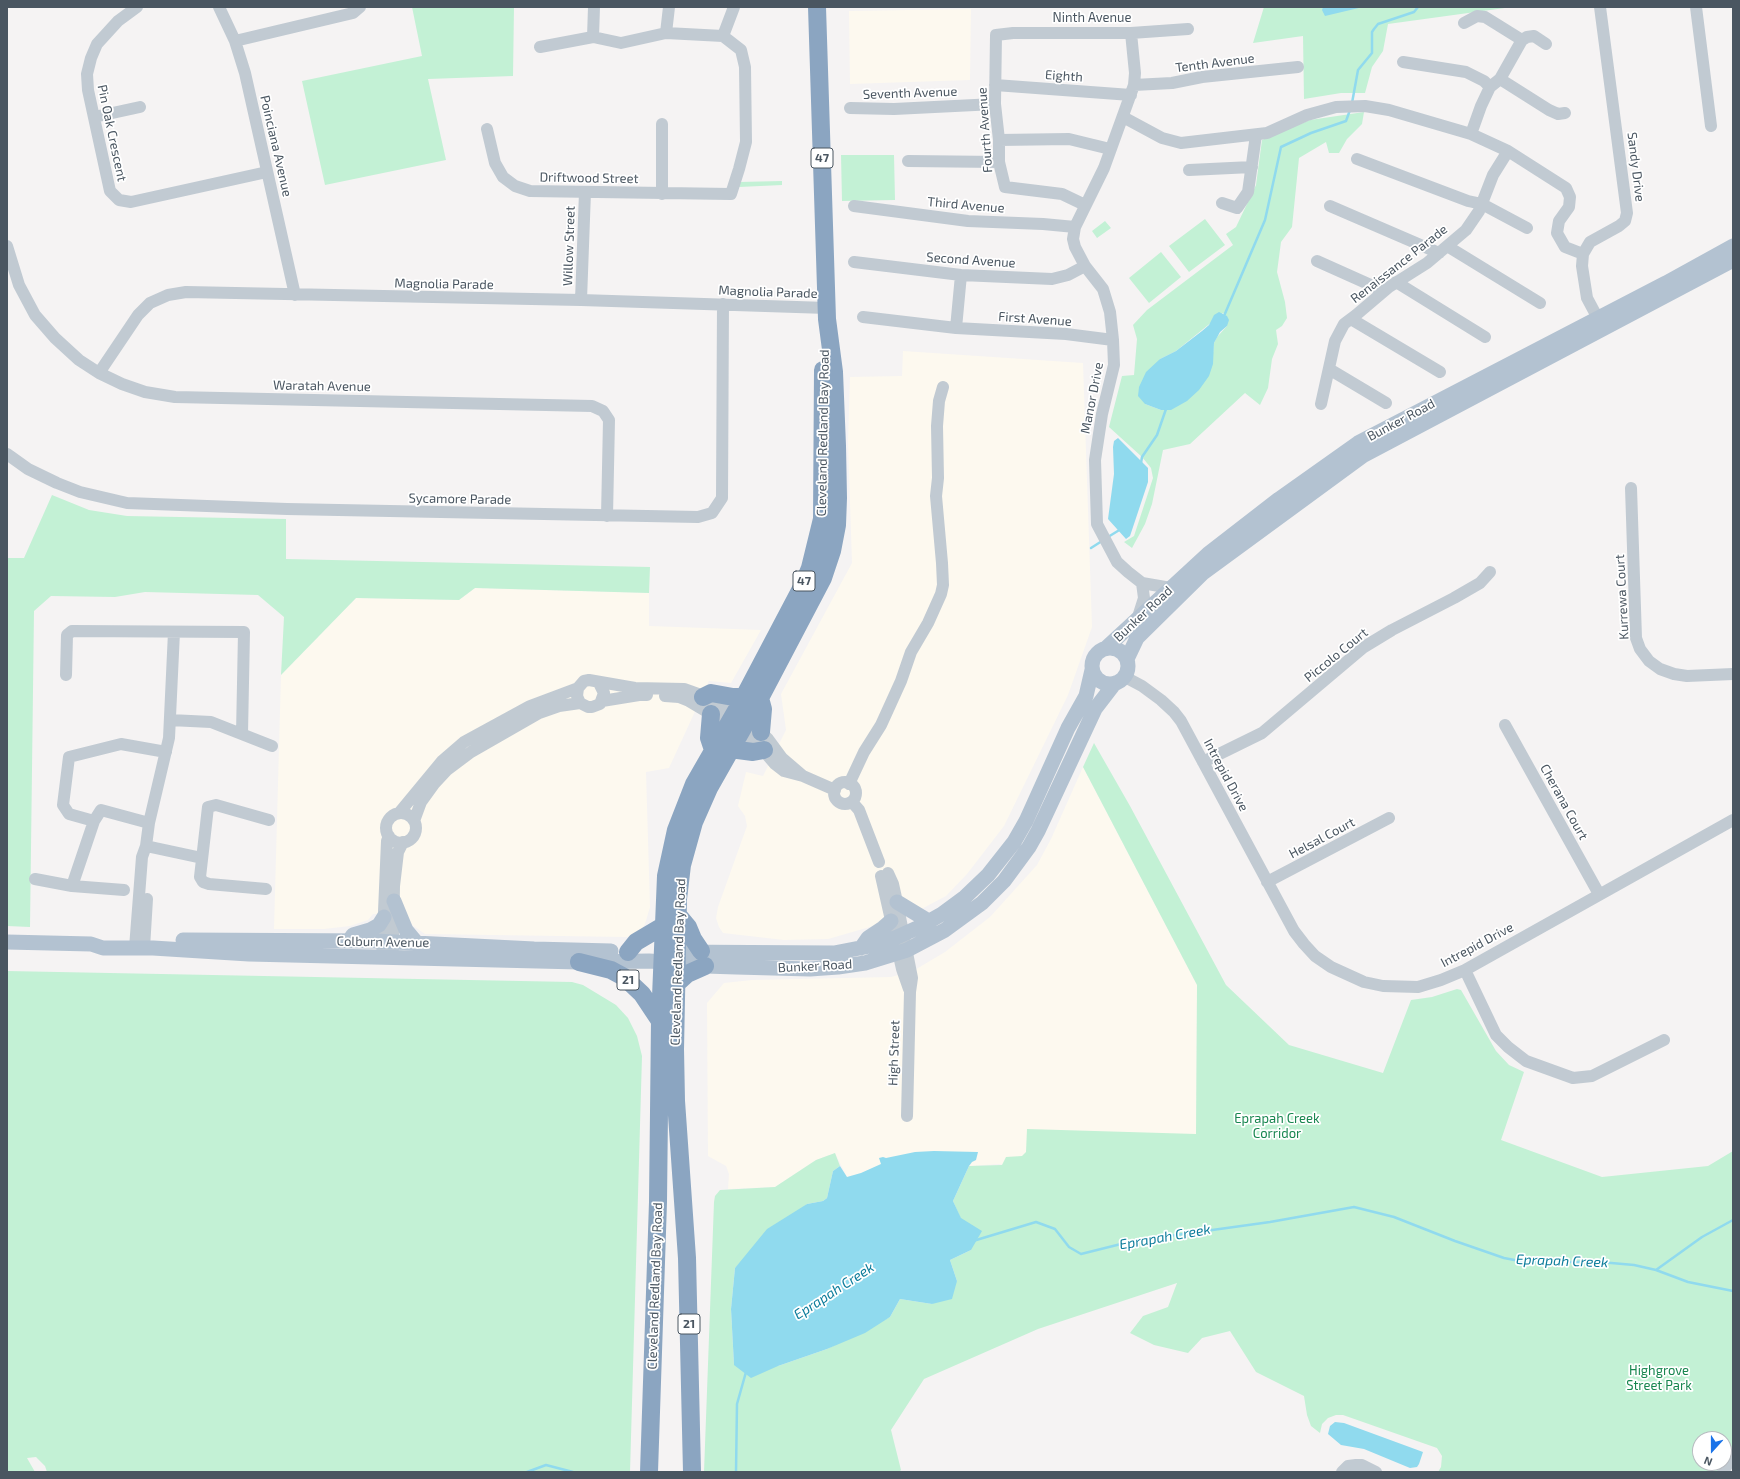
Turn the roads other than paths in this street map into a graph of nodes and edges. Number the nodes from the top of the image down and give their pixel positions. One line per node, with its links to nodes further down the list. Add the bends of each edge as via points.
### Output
1 (137, 7): 30 (street, Pin Oak Crescent, via 106,32 91,58 87,74)
2 (219, 7): 18 (street, Poinciana Avenue)
3 (360, 7): 18 (street, via 353,13)
4 (594, 7): 16 (street)
5 (669, 7): 12 (street)
6 (734, 7): 15 (street)
7 (817, 7): 69 (highway, Cleveland Redland Bay Road / 47)
8 (1600, 7): 58 (street, Sandy Drive, via 1627,213 1625,221 1590,242)
9 (1696, 7): 33 (street)
10 (1464, 23): 17 (street, via 1477,16 1484,17)
11 (1188, 29): 13 (street, Ninth Avenue)
12 (666, 33): 15 (street); 16 (street, via 621,43)
13 (1131, 33): 14 (street, Ninth Avenue); 25 (street, Manor Drive, via 1135,73)
14 (996, 35): 24 (street, Fourth Avenue)
15 (723, 36): 47 (street, Driftwood Street, via 741,50 745,67 746,142 730,194)
16 (593, 37): 20 (street)
17 (1522, 40): 19 (street, via 1534,36); 23 (street)
18 (235, 41): 45 (street, Poinciana Avenue, via 245,73)
19 (1546, 44)
20 (540, 47)
21 (1403, 62): 23 (street, via 1466,72 1484,81)
22 (1298, 67): 25 (street, Tenth Avenue, via 1202,77)
23 (1495, 83): 29 (street, via 1558,114); 35 (street, via 1481,106)
24 (996, 85): 25 (street, Eighth); 26 (street, Fourth Avenue)
25 (1133, 90): 31 (street, Manor Drive)
26 (995, 104): 28 (street, Seventh Avenue, via 894,109); 37 (street, Fourth Avenue)
27 (140, 107): 30 (street)
28 (850, 108)
29 (1565, 113)
30 (94, 117): 45 (street, Pin Oak Crescent, via 110,191 119,200 131,202)
31 (1123, 117): 36 (street, via 1162,138 1182,143); 38 (street, Manor Drive)
32 (662, 124): 47 (street)
33 (1711, 126)
34 (487, 128): 46 (street, Driftwood Street, via 495,163 503,177 515,186 530,191)
35 (1471, 134): 36 (street, via 1376,108 1356,106 1307,114 1267,133); 39 (street)
36 (1256, 135): 43 (street)
37 (1000, 140): 38 (street, via 1069,139); 42 (street, Fourth Avenue)
38 (1110, 149): 50 (street, Manor Drive, via 1104,168)
39 (1508, 151): 49 (street, Renaissance Parade, via 1493,175); 58 (street, via 1566,188 1570,197 1568,207 1559,221 1557,232 1565,247)
40 (1357, 159): 49 (street)
41 (908, 161): 42 (street)
42 (999, 162): 50 (street, Fourth Avenue, via 1005,187 1062,194)
43 (1252, 168): 44 (street); 48 (street, via 1248,192 1237,208)
44 (1189, 170)
45 (267, 172): 65 (street, Poinciana Avenue)
46 (585, 192): 47 (street, Driftwood Street); 66 (street, Willow Street)
47 (662, 194)
48 (1222, 203)
49 (1482, 204): 54 (street); 56 (street, Renaissance Parade, via 1466,230)
50 (1085, 205): 53 (street, Manor Drive)
51 (854, 206): 53 (street, Third Avenue, via 968,221)
52 (1330, 206): 56 (street)
53 (1075, 227): 61 (street, Manor Drive, via 1074,247)
54 (1527, 228)
55 (7, 246): 78 (street, Waratah Avenue, via 19,285 35,315 79,360)
56 (1443, 250): 63 (street, Renaissance Parade); 67 (street)
57 (1732, 253): 72 (main road, Bunker Road)
58 (1583, 254): 72 (street, via 1582,266 1587,298)
59 (1317, 261): 64 (street)
60 (854, 262): 62 (street, Second Avenue)
61 (1085, 266): 62 (street, Second Avenue, via 1068,275 1052,279); 75 (street, Manor Drive, via 1104,289)
62 (960, 275): 73 (street)
63 (1396, 282): 64 (street, Renaissance Parade); 74 (street)
64 (1384, 291): 71 (street, Renaissance Parade)
65 (295, 295): 66 (street, Magnolia Parade); 78 (street, Magnolia Parade, via 186,292 168,295 150,303 138,315)
66 (581, 300): 68 (street, Magnolia Parade)
67 (1540, 303)
68 (723, 304): 69 (street, Magnolia Parade); 85 (street, Sycamore Parade, via 722,498 712,513 698,517)
69 (827, 314): 100 (highway, Cleveland Redland Bay Road / 47, via 823,373 823,494 820,526 810,568)
70 (863, 317): 73 (street, First Avenue)
71 (1351, 319): 76 (street, Renaissance Parade, via 1344,324 1335,341); 77 (street)
72 (1600, 323): 82 (main road, Bunker Road)
73 (956, 328): 75 (street, First Avenue, via 1066,334)
74 (1485, 336)
75 (1113, 340): 87 (street, Manor Drive, via 1114,365 1100,421 1095,460 1097,524 1117,562)
76 (1329, 369): 80 (street); 81 (street, Renaissance Parade)
77 (1440, 372)
78 (99, 373): 85 (street, Waratah Avenue, via 145,392 175,397 592,406 603,411 609,420)
79 (943, 387): 115 (street, via 937,426 936,496 942,563 941,594 911,652 881,726 864,752)
80 (1386, 403)
81 (1321, 404)
82 (1361, 449): 88 (main road, Bunker Road, via 1279,500 1208,554); 92 (main road, Bunker Road, via 1203,573 1137,638)
83 (7, 454): 85 (street, Sycamore Parade, via 28,469 57,483 80,492 127,503)
84 (1631, 488): 94 (street, Kurrewa Court, via 1636,638 1640,649 1648,660 1660,669 1674,674)
85 (607, 516)
86 (1490, 572): 113 (street, Piccolo Court, via 1480,583 1364,647 1262,734)
87 (1142, 583): 88 (street); 89 (street, via 1144,598)
88 (1171, 588): 89 (main road, Bunker Road)
89 (1137, 621): 91 (main road, Bunker Road)
90 (174, 632): 95 (street, via 72,631 67,635); 104 (street); 108 (street, via 244,632)
91 (1106, 648): 92 (main road, via 1118,650); 93 (main road, via 1095,656)
92 (1127, 659): 96 (main road, via 1128,668)
93 (1092, 670): 96 (main road, via 1104,683); 141 (main road, Bunker Road, via 1086,696 1014,842 998,865 978,886)
94 (1733, 674)
95 (66, 675)
96 (1120, 680): 113 (street, Intrepid Drive, via 1151,693 1174,712); 151 (main road, Bunker Road, via 1095,709 1038,831 1008,876 969,914)
97 (599, 683): 98 (street, via 589,680); 99 (street, via 635,688 684,689); 101 (street, via 604,693)
98 (578, 688): 102 (street, via 577,696); 118 (street, via 530,706 464,742 442,761)
99 (703, 697): 100 (highway, via 711,693); 105 (street)
100 (752, 698): 105 (highway, Cleveland Redland Bay Road / 47); 107 (highway, via 763,709)
101 (602, 701): 102 (street, via 592,707); 103 (street, via 639,695 674,696)
102 (580, 703): 123 (street, via 559,706 539,713 470,752 447,770 430,788)
103 (712, 714): 105 (street); 110 (highway, via 709,738)
104 (170, 720): 108 (street, via 211,722); 112 (street)
105 (737, 723): 107 (street); 110 (highway, Cleveland Redland Bay Road / 47); 111 (street)
106 (1505, 725): 135 (street, Cherana Court)
107 (761, 732): 114 (street, via 782,758)
108 (242, 734): 109 (street)
109 (272, 746)
110 (722, 750): 111 (highway); 138 (highway, Cleveland Redland Bay Road / 47, via 694,822 682,865); 142 (highway, Cleveland Redland Bay Road / 47, via 691,791 675,835 666,876)
111 (764, 750): 114 (street, via 781,769 789,774)
112 (166, 752): 122 (street, via 121,744 69,757 63,805 69,814); 124 (street)
113 (1203, 762): 131 (street, Intrepid Drive)
114 (803, 776): 116 (street)
115 (849, 784): 116 (street, via 842,783); 117 (street, via 856,792)
116 (835, 790): 117 (street, via 839,802)
117 (852, 802): 129 (street, via 859,810 879,862 888,865)
118 (400, 813): 123 (street, via 408,815); 125 (street, via 388,820)
119 (1389, 818): 131 (street, Helsal Court)
120 (269, 820): 128 (street, via 216,805 208,807)
121 (1733, 820): 135 (street, Intrepid Drive)
122 (94, 821): 124 (street, via 101,810); 132 (street)
123 (414, 821): 126 (street, via 416,828 413,836)
124 (149, 823): 127 (street)
125 (389, 836): 126 (street); 139 (street)
126 (403, 842): 136 (street, via 398,852)
127 (146, 846): 128 (street); 148 (street, via 142,857 144,868)
128 (202, 858): 133 (street, via 200,877 203,882)
129 (885, 874): 137 (street, via 893,884); 140 (street)
130 (35, 879): 132 (street)
131 (1267, 882): 156 (street, Intrepid Drive, via 1294,931 1315,956 1331,967 1364,982 1382,986 1418,987)
132 (72, 886): 134 (street)
133 (266, 889)
134 (124, 890)
135 (1599, 894): 156 (street, Intrepid Drive)
136 (394, 901): 145 (street); 147 (main road, via 406,930)
137 (897, 902): 141 (main road); 143 (street)
138 (678, 915): 152 (highway, Cleveland Redland Bay Road / 47); 154 (highway, via 688,927)
139 (384, 917): 144 (main road, via 379,925 353,935); 145 (street)
140 (891, 921): 143 (street); 149 (main road, via 868,938)
141 (930, 922): 143 (main road, Bunker Road)
142 (663, 926): 150 (highway, via 636,942); 152 (highway, Cleveland Redland Bay Road / 47)
143 (900, 936): 149 (main road, Bunker Road); 151 (street, High Street)
144 (349, 940): 145 (main road, Colburn Avenue / 21); 148 (main road, Colburn Avenue / 21)
145 (388, 941): 147 (main road, Colburn Avenue / 21); 153 (street)
146 (7, 942): 148 (main road, Colburn Avenue / 21, via 91,944 103,948)
147 (416, 942): 150 (main road, Colburn Avenue / 21)
148 (140, 944): 153 (main road, Colburn Avenue / 21, via 249,954)
149 (861, 948): 154 (main road, Bunker Road, via 821,954)
150 (628, 952): 152 (main road, Colburn Avenue / 21)
151 (903, 952): 154 (main road, Bunker Road, via 865,963 803,969); 160 (street, High Street, via 910,992)
152 (669, 957): 154 (main road, Bunker Road); 155 (main road, Colburn Avenue); 157 (highway, Cleveland Redland Bay Road / 21); 158 (highway, Cleveland Redland Bay Road / 47)
153 (387, 958): 155 (main road, Colburn Avenue / 21)
154 (703, 959): 157 (highway)
155 (579, 962): 158 (highway, 21, via 611,970 624,977 640,991)
156 (1465, 970): 159 (street, via 1496,1035 1504,1043 1526,1061 1573,1078 1592,1076)
157 (675, 985): 163 (highway, Cleveland Redland Bay Road / 21, via 675,1058 687,1258)
158 (660, 1021): 162 (highway, Cleveland Redland Bay Road, via 658,1202)
159 (1664, 1040)
160 (907, 1116)
161 (1733, 1455): 166 (street)
162 (649, 1472)
163 (692, 1472)
164 (1342, 1472): 165 (street, via 1348,1466 1356,1465)
165 (1376, 1472)
166 (1723, 1472)

